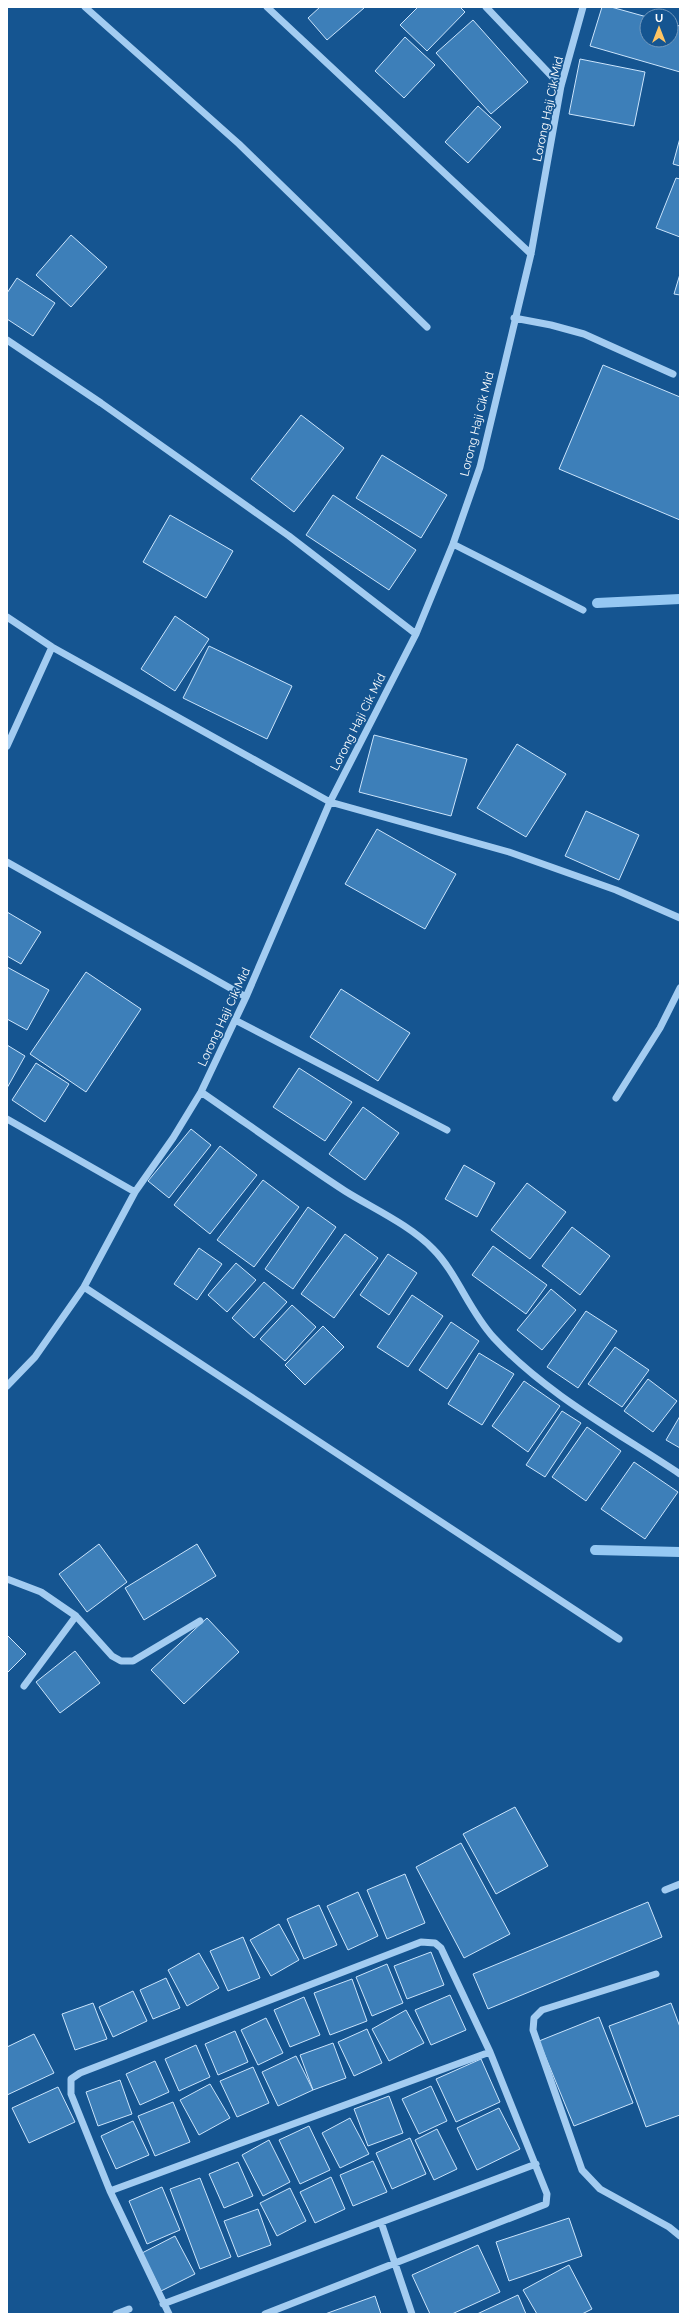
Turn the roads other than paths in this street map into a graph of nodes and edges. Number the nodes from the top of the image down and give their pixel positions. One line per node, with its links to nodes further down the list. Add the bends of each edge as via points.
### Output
1 (85, 7): 8 (street, via 239,144)
2 (267, 7): 6 (street)
3 (486, 7): 5 (street)
4 (583, 7): 5 (street, Lorong Haji Cik Mid)
5 (561, 86): 6 (street, Lorong Haji Cik Mid)
6 (531, 254): 7 (street, Lorong Haji Cik Mid)
7 (514, 318): 10 (street, via 584,334); 11 (street, Lorong Haji Cik Mid, via 480,467)
8 (427, 327)
9 (7, 340): 14 (street, via 289,536)
10 (673, 374)
11 (453, 544): 12 (street); 14 (street, Lorong Haji Cik Mid)
12 (583, 610)
13 (7, 617): 15 (street)
14 (416, 634): 17 (street, Lorong Haji Cik Mid)
15 (52, 647): 16 (street); 17 (street)
16 (7, 746)
17 (330, 802): 19 (street, via 509,852 616,890); 21 (street, Lorong Haji Cik Mid)
18 (7, 862): 21 (street)
19 (680, 918)
20 (680, 988): 24 (street, via 660,1028)
21 (246, 996): 22 (street, Lorong Haji Cik Mid)
22 (235, 1020): 23 (street, Lorong Haji Cik Mid); 26 (street)
23 (201, 1092): 27 (street, Lorong Haji Cik Mid); 30 (street, via 343,1190 433,1248 477,1318 512,1356 551,1388)
24 (616, 1098)
25 (7, 1119): 27 (street)
26 (446, 1130)
27 (135, 1192): 28 (street, Lorong Haji Cik Mid)
28 (84, 1287): 29 (street, Lorong Haji Cik Mid, via 35,1357); 34 (street)
29 (7, 1386)
30 (680, 1474)
31 (7, 1578): 32 (street, via 41,1592)
32 (76, 1616): 33 (street, via 112,1656 121,1661 133,1661); 35 (street)
33 (200, 1621)
34 (619, 1639)
35 (24, 1686)
36 (680, 1884): 37 (street)
37 (665, 1890)
38 (656, 1974): 43 (street, via 542,2010 534,2018 533,2030 582,2170 600,2190 670,2227)
39 (490, 2052): 40 (street); 41 (street); 41 (street, via 441,1948 435,1943 421,1942 80,2073 71,2079 71,2094)
40 (536, 2164): 42 (street); 44 (street, via 547,2194 546,2204)
41 (110, 2191): 45 (street)
42 (381, 2222): 44 (street); 45 (street)
43 (680, 2236)
44 (396, 2264): 49 (street); 50 (street)
45 (163, 2304): 48 (street)
46 (129, 2309): 47 (street)
47 (116, 2314)
48 (169, 2314)
49 (265, 2314)
50 (412, 2314)

